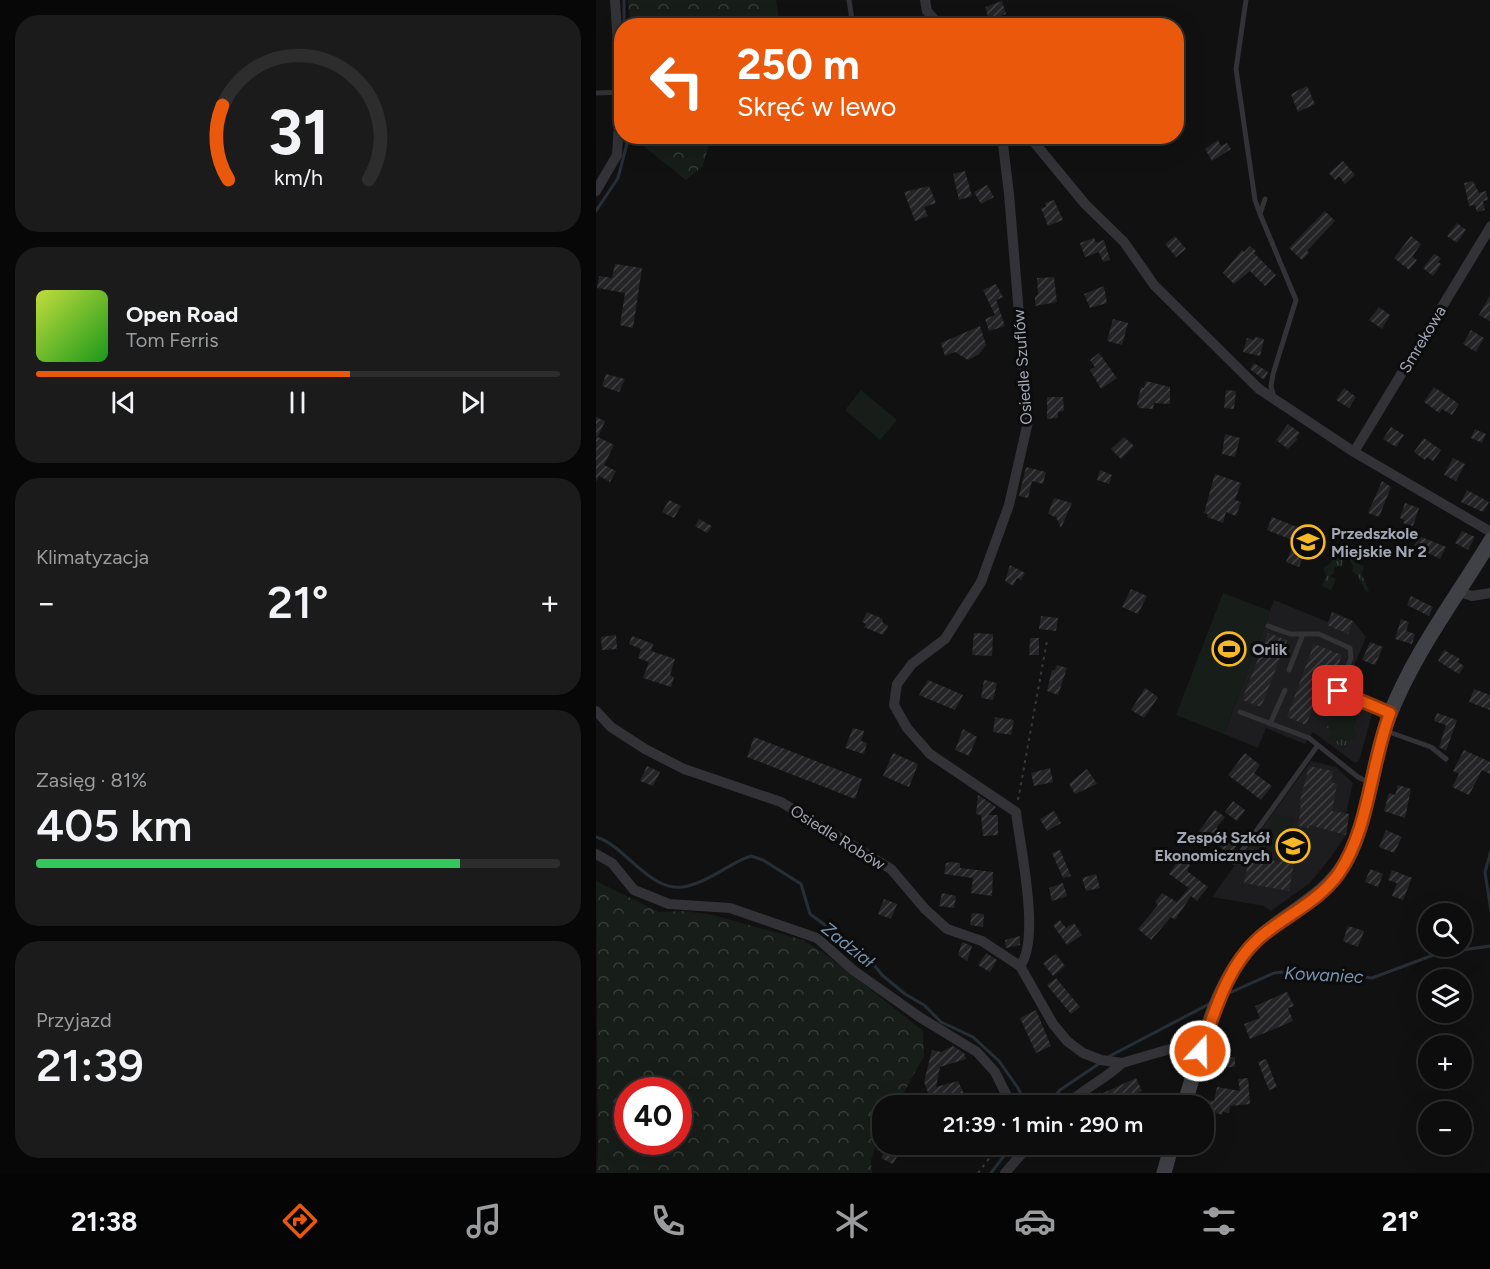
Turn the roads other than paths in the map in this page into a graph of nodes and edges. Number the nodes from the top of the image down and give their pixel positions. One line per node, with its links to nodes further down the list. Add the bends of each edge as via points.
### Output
1 (615, 0): 5 (street)
2 (849, 0): 6 (lane)
3 (925, 0): 7 (street)
4 (1246, 0): 15 (lane, via 1236,69)
5 (616, 18)
6 (852, 18)
7 (934, 18)
8 (614, 92): 9 (lane)
9 (596, 93)
10 (618, 144): 13 (street, via 617,155)
11 (1003, 144): 37 (street, Osiedle Szuflów, via 1028,422 1009,505 981,582 945,639 912,664 897,684 894,705 907,728 930,754 1016,812 1027,885 1029,935 1027,957)
12 (1036, 144): 17 (street, via 1085,204 1124,242 1154,285 1259,389)
13 (596, 191)
14 (1265, 199): 15 (lane)
15 (1260, 214): 17 (lane, via 1296,300 1272,374)
16 (1490, 226): 18 (street, Smrekowa)
17 (1274, 399): 18 (street)
18 (1354, 452): 19 (street)
19 (1490, 532)
20 (1490, 540): 21 (street)
21 (1460, 592): 22 (street, via 1472,596); 29 (street, via 1415,663)
22 (1490, 593)
23 (1268, 626): 24 (lane)
24 (1302, 634): 25 (lane); 29 (lane, via 1319,634 1349,648 1351,658 1338,691)
25 (1289, 670)
26 (1285, 690): 30 (lane)
27 (596, 711): 37 (street, Osiedle Robów, via 611,727 645,750 684,769 781,802 891,869 947,929 982,941)
28 (1240, 712): 30 (lane)
29 (1390, 713): 31 (street)
30 (1270, 724): 32 (lane)
31 (1384, 730): 33 (lane, via 1431,747); 34 (street)
32 (1318, 745): 34 (lane); 36 (lane)
33 (1446, 759)
34 (1370, 783): 38 (street, via 1356,839 1339,872 1318,894 1257,940 1228,979)
35 (596, 854): 40 (street, via 612,863 634,890 669,904 730,908 817,938 853,970 977,1052 995,1072)
36 (1234, 862)
37 (1020, 966): 39 (street, Osiedle Robów, via 1067,1041 1092,1057)
38 (1200, 1051): 39 (street, via 1170,1048); 42 (street)
39 (1117, 1062): 41 (street, via 1109,1075)
40 (1006, 1095)
41 (1076, 1095)
42 (1187, 1095)
43 (1021, 1155): 45 (street)
44 (1169, 1155): 46 (street)
45 (1005, 1173)
46 (1163, 1173)

